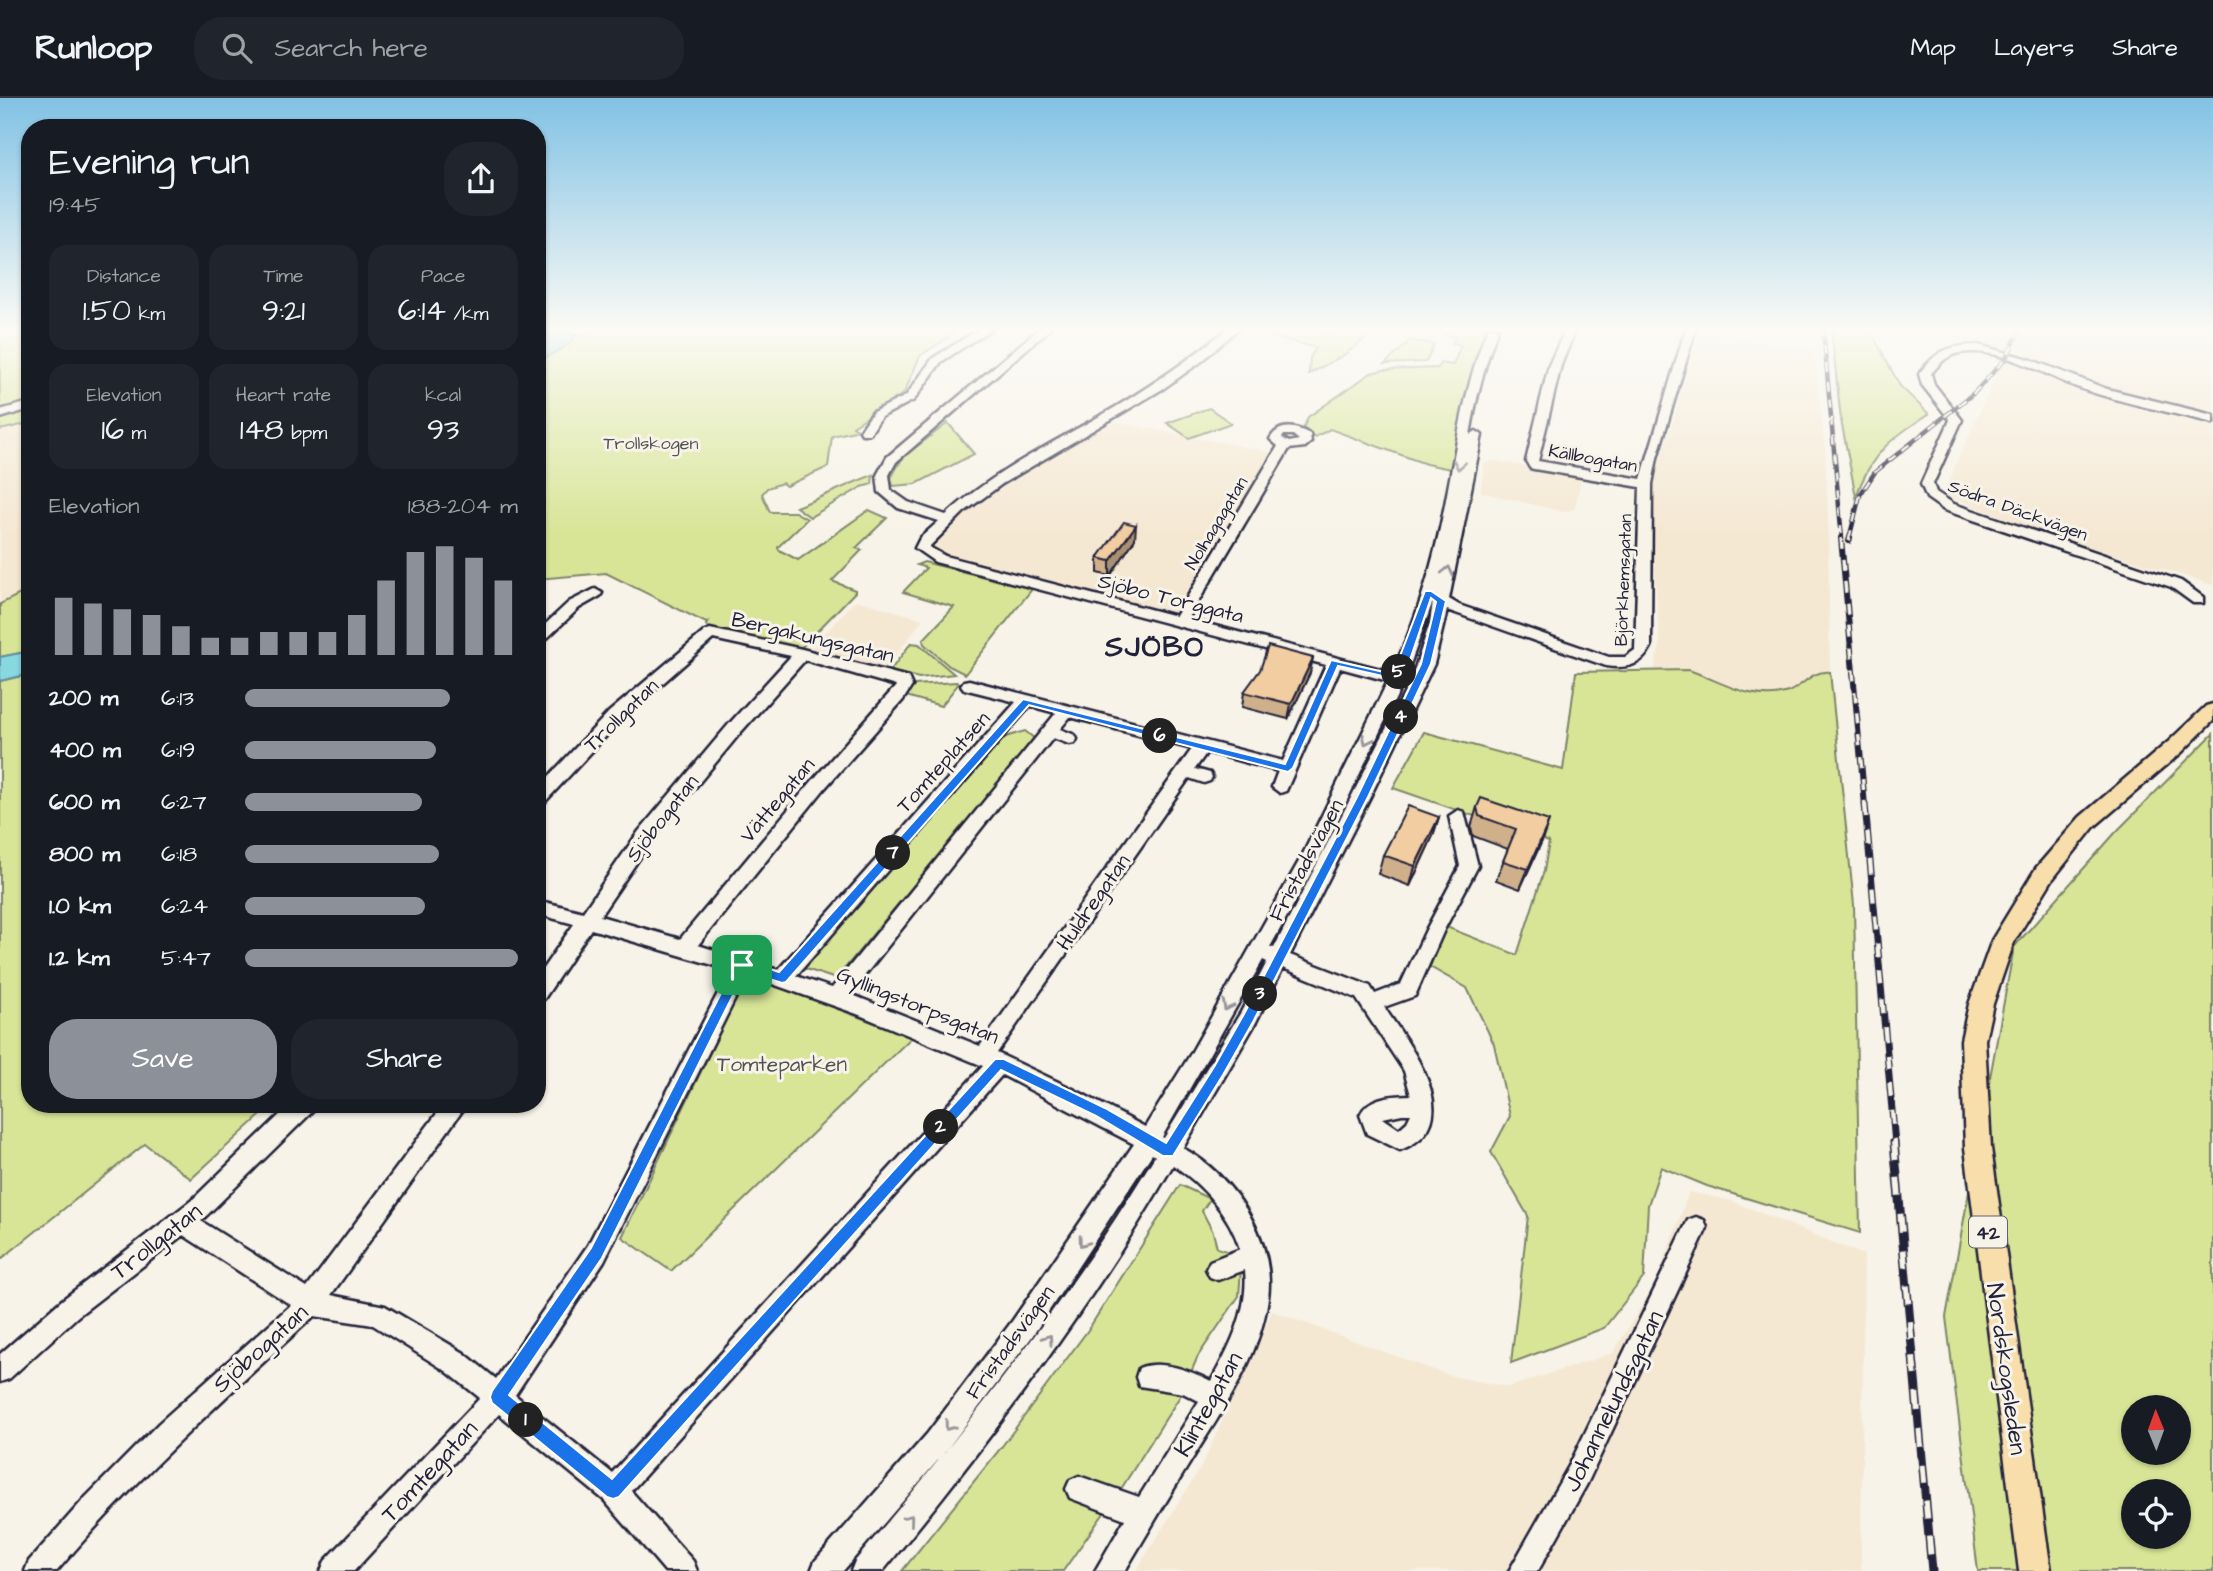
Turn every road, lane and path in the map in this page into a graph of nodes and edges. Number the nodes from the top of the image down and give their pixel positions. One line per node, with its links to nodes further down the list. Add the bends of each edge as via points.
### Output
1 (911, 397): 13 (street, via 877,415)
2 (967, 397): 16 (street, via 891,460 883,475 885,492 903,505)
3 (1140, 397): 16 (street, via 966,502)
4 (1474, 397): 18 (street, Fristadsvägen, one-way to 18)
5 (1484, 397): 18 (street, Fristadsvägen, one-way to 5, via 1472,465)
6 (1546, 397): 15 (street, Källbogatan, via 1534,465)
7 (1671, 397): 15 (street, Björkhemsgatan)
8 (1937, 397): 19 (street, Södra Däckvägen, via 1956,420 1927,484 1933,498 2176,584)
9 (2125, 397): 12 (street, Södra Däckvägen)
10 (21, 408): 11 (street)
11 (0, 414)
12 (2213, 419)
13 (866, 431)
14 (1285, 445): 20 (street, Nolhagagatan)
15 (1646, 484): 18 (street, Björkhemsgatan, via 1644,648 1635,660 1606,661 1454,608)
16 (946, 519): 20 (street, Sjöbo Torggata, via 922,544 924,551 940,559)
17 (596, 593): 21 (street, via 574,605)
18 (1435, 597): 25 (street, Fristadsvägen, via 1406,657); 25 (street, Fristadsvägen, via 1426,664)
19 (2197, 600)
20 (1180, 621): 24 (street, Sjöbo Torggata)
21 (546, 631)
22 (710, 634): 23 (street, Bergakungsgatan); 38 (street, Trollgatan, via 615,716)
23 (802, 654): 26 (street, Bergakungsgatan); 41 (street, Sjöbogatan, via 645,836)
24 (1335, 662): 25 (street, Sjöbo Torggata); 34 (street)
25 (1406, 680): 43 (street, Fristadsvägen, one-way to 43); 44 (street, Fristadsvägen, via 1362,797)
26 (904, 683): 42 (street, Vättegatan)
27 (969, 685): 28 (street)
28 (1027, 701): 30 (street); 46 (street, Tomteplatsen)
29 (2213, 710): 74 (main road, Nordskogsleden / 42, via 2087,822 2044,874 2003,940 1978,1016 1972,1064 1978,1148)
30 (1065, 712): 31 (street); 33 (street)
31 (1050, 731): 32 (street); 48 (street)
32 (1069, 739)
33 (1202, 747): 34 (street); 35 (street, Huldregatan)
34 (1288, 768): 37 (street)
35 (1176, 776): 36 (street); 50 (street, Huldregatan)
36 (1204, 777)
37 (1280, 787)
38 (546, 790)
39 (1458, 816): 49 (street, via 1469,866 1408,990)
40 (546, 909): 41 (street, Gyllingstorpsgatan)
41 (587, 920): 42 (street, Gyllingstorpsgatan); 47 (street, Sjöbogatan)
42 (685, 947): 45 (street, Gyllingstorpsgatan)
43 (1258, 950): 44 (street); 54 (street, Fristadsvägen, one-way to 54, via 1197,1061)
44 (1279, 959): 49 (street, via 1363,992); 54 (street, Fristadsvägen, via 1219,1071)
45 (742, 965): 46 (street, Gyllingstorpsgatan); 63 (street, Tomtegatan, via 596,1253)
46 (782, 978): 48 (street, Gyllingstorpsgatan)
47 (546, 980)
48 (837, 996): 50 (street, Gyllingstorpsgatan)
49 (1371, 1004): 51 (street, via 1415,1073)
50 (992, 1060): 54 (street, Gyllingstorpsgatan, via 1100,1112); 65 (street, Huldregatan)
51 (1423, 1101)
52 (297, 1113): 55 (street, Trollgatan)
53 (450, 1113): 59 (street, Sjöbogatan)
54 (1158, 1146): 57 (street, Klintegatan, via 1196,1169 1218,1191 1238,1216); 70 (street, Fristadsvägen, one-way to 70, via 1104,1212 936,1443); 71 (street, Fristadsvägen, one-way to 54, via 1016,1384 1104,1256)
55 (182, 1222): 59 (street); 60 (street, Trollgatan, via 70,1308)
56 (1696, 1228): 73 (street, Johannelundsgatan, via 1578,1475)
57 (1253, 1255): 58 (street); 62 (street, Klintegatan, via 1256,1299 1233,1369)
58 (1218, 1269)
59 (310, 1304): 63 (street, via 377,1314 455,1363); 67 (street, Sjöbogatan, via 168,1432)
60 (0, 1370)
61 (1148, 1377): 62 (street, via 1183,1381)
62 (1216, 1395): 66 (street, Klintegatan)
63 (498, 1397): 65 (street); 68 (street, Tomtegatan)
64 (1079, 1489): 66 (street)
65 (613, 1491): 69 (street)
66 (1145, 1513): 72 (street, Klintegatan)
67 (39, 1571)
68 (335, 1571)
69 (683, 1571)
70 (825, 1571)
71 (865, 1571)
72 (1109, 1571)
73 (1523, 1571)
74 (2035, 1571)

